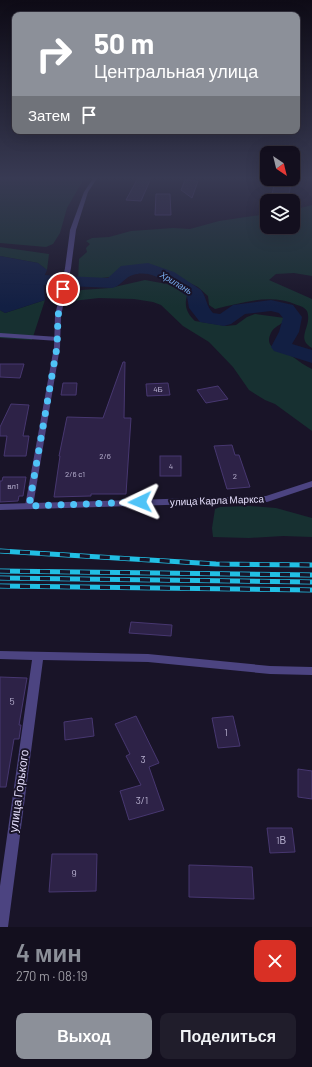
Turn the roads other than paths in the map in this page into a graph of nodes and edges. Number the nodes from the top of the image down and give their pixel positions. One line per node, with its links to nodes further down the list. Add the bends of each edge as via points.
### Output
1 (76, 220): 3 (street, via 60,299)
2 (0, 335): 3 (street)
3 (58, 339): 5 (street)
4 (312, 484): 5 (street, улица Карла Маркса, via 266,499)
5 (29, 506): 6 (street, улица Карла Маркса)
6 (0, 507)
7 (0, 655): 8 (street)
8 (38, 655): 9 (street, via 148,658 270,670); 10 (street, улица Горького)
9 (312, 671)
10 (1, 927)

